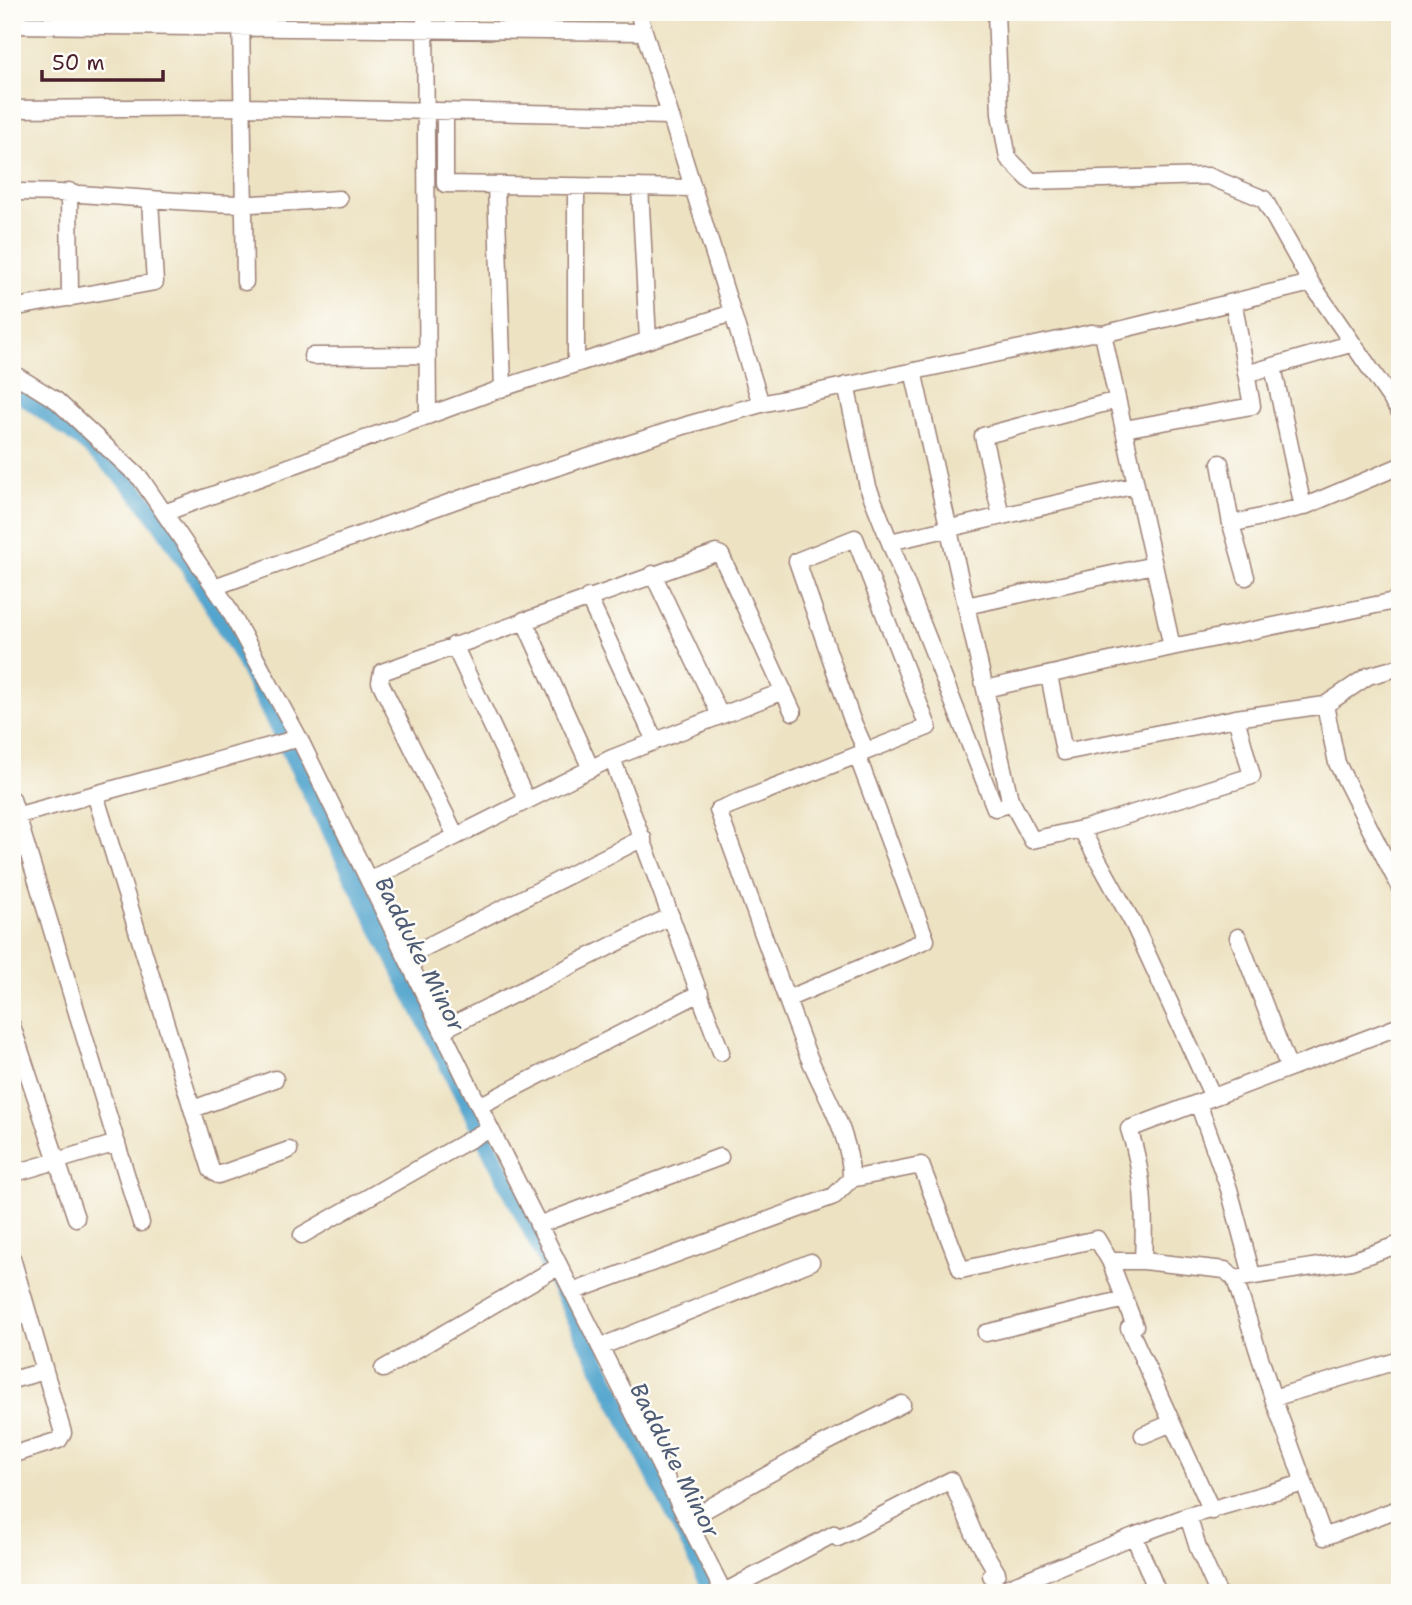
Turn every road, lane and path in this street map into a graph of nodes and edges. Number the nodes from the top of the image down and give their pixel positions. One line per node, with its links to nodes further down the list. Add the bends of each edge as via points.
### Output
1 (425, 12): 6 (street)
2 (638, 12): 7 (street)
3 (996, 12): 23 (street, via 1000,114 1008,158 1031,181 1208,176 1264,200)
4 (241, 20): 5 (street); 6 (street); 8 (street)
5 (12, 25)
6 (425, 30): 7 (street); 10 (street)
7 (645, 32): 12 (street)
8 (241, 107): 9 (street); 10 (street); 21 (street)
9 (12, 108)
10 (427, 111): 11 (street); 31 (street)
11 (445, 111): 12 (street); 13 (street, via 445,184)
12 (670, 116): 16 (street)
13 (496, 185): 14 (street); 39 (street, via 503,388)
14 (576, 186): 15 (street); 33 (street)
15 (640, 187): 16 (street); 29 (street)
16 (693, 188): 27 (street)
17 (69, 191): 18 (street); 20 (street); 24 (street)
18 (12, 192)
19 (339, 199): 21 (street)
20 (150, 200): 21 (street); 24 (street, via 155,282)
21 (243, 204): 22 (street)
22 (245, 282)
23 (1311, 283): 25 (street); 30 (street)
24 (70, 298): 26 (street)
25 (1234, 304): 28 (street); 37 (street)
26 (12, 308)
27 (732, 313): 29 (street); 41 (street)
28 (1102, 334): 35 (street); 40 (street)
29 (648, 340): 33 (street)
30 (1350, 344): 34 (street); 42 (street)
31 (427, 355): 32 (street); 43 (street)
32 (312, 356)
33 (576, 364): 39 (street)
34 (1273, 367): 37 (street); 48 (street)
35 (913, 371): 38 (street); 52 (street)
36 (12, 373): 49 (street, via 56,400 141,479)
37 (1246, 374): 44 (street, via 1252,406)
38 (846, 385): 41 (street); 53 (street, via 868,486)
39 (496, 390): 43 (street)
40 (1117, 400): 44 (street); 50 (street, via 983,436)
41 (761, 404): 57 (street, via 465,497)
42 (1400, 412)
43 (428, 416): 49 (street)
44 (1124, 429): 47 (street)
45 (1220, 463): 51 (street)
46 (1400, 466): 48 (street)
47 (1136, 485): 50 (street); 54 (street)
48 (1303, 507): 51 (street)
49 (164, 513): 57 (street)
50 (1001, 516): 52 (street)
51 (1231, 524): 56 (street)
52 (948, 528): 53 (street); 60 (street)
53 (890, 542): 78 (street, via 995,808 1011,804)
54 (1154, 565): 60 (street); 63 (street)
55 (653, 574): 58 (street); 67 (street, via 709,554 720,555); 70 (street)
56 (1245, 577)
57 (214, 587): 72 (street)
58 (588, 597): 61 (street); 73 (street)
59 (1400, 600): 63 (street)
60 (966, 606): 66 (street)
61 (524, 620): 62 (street); 76 (street)
62 (454, 645): 80 (street); 83 (street, via 382,672 380,682)
63 (1172, 647): 65 (street)
64 (1400, 667): 68 (street, via 1368,677)
65 (1049, 675): 66 (street); 71 (street, via 1064,752)
66 (985, 689): 78 (street)
67 (784, 691): 69 (street); 70 (street)
68 (1325, 705): 71 (street); 86 (street, via 1337,763)
69 (793, 712)
70 (720, 715): 73 (street)
71 (1236, 718): 82 (street, via 1252,776)
72 (298, 738): 77 (street); 85 (street)
73 (655, 741): 75 (street)
74 (861, 753): 74 (street, via 928,727 855,538 797,561); 91 (street, via 926,940); 91 (street, via 718,810)
75 (612, 758): 76 (street); 84 (street)
76 (591, 769): 80 (street)
77 (95, 794): 81 (street); 100 (street)
78 (1009, 797): 82 (street, via 1032,840)
79 (12, 799): 81 (street)
80 (527, 801): 83 (street)
81 (15, 816): 102 (street)
82 (1081, 829): 98 (street, via 1134,925)
83 (456, 836): 85 (street)
84 (643, 838): 87 (street); 89 (street)
85 (369, 880): 89 (street)
86 (1400, 888)
87 (671, 916): 90 (street); 94 (street)
88 (1238, 937): 96 (street)
89 (406, 957): 94 (street)
90 (699, 993): 95 (street); 99 (street)
91 (787, 999): 107 (street, via 843,1136)
92 (12, 1026): 105 (street)
93 (1400, 1026): 96 (street)
94 (442, 1030): 99 (street)
95 (721, 1052)
96 (1289, 1068): 98 (street)
97 (275, 1079): 100 (street)
98 (1205, 1100): 115 (street, via 1129,1129 1140,1161 1145,1206); 118 (street)
99 (479, 1106): 101 (street)
100 (192, 1110): 103 (street, via 213,1173)
101 (490, 1128): 110 (street); 111 (street)
102 (117, 1143): 105 (street); 109 (street)
103 (289, 1150)
104 (720, 1157): 110 (street)
105 (57, 1161): 106 (street); 108 (street)
106 (12, 1174)
107 (851, 1178): 114 (street, via 921,1165 961,1270 1097,1239); 120 (street, via 834,1196)
108 (76, 1218)
109 (141, 1223)
110 (538, 1225): 117 (street)
111 (302, 1235)
112 (1400, 1244): 118 (street, via 1351,1261)
113 (12, 1258): 126 (street)
114 (1110, 1261): 115 (street); 121 (street)
115 (1143, 1261): 119 (street, via 1225,1270)
116 (811, 1262): 123 (street)
117 (559, 1266): 120 (street); 125 (street)
118 (1252, 1275): 119 (street)
119 (1235, 1279): 128 (street)
120 (572, 1292): 123 (street)
121 (1125, 1299): 122 (street); 130 (street, via 1135,1326 1129,1328)
122 (986, 1333)
123 (600, 1347): 137 (street)
124 (1400, 1360): 128 (street)
125 (383, 1369)
126 (45, 1371): 127 (street); 132 (street, via 63,1433 59,1440)
127 (12, 1380)
128 (1273, 1398): 133 (street)
129 (902, 1404): 137 (street)
130 (1172, 1423): 131 (street); 135 (street)
131 (1143, 1435)
132 (12, 1455)
133 (1304, 1483): 134 (street, via 1324,1537); 135 (street)
134 (1400, 1508)
135 (1212, 1511): 136 (street)
136 (1188, 1516): 138 (street); 142 (street)
137 (687, 1520): 139 (street)
138 (1134, 1536): 140 (street); 141 (street)
139 (724, 1592): 140 (street, via 951,1480 997,1573 991,1575)
140 (996, 1592)
141 (1158, 1593)
142 (1218, 1593)

